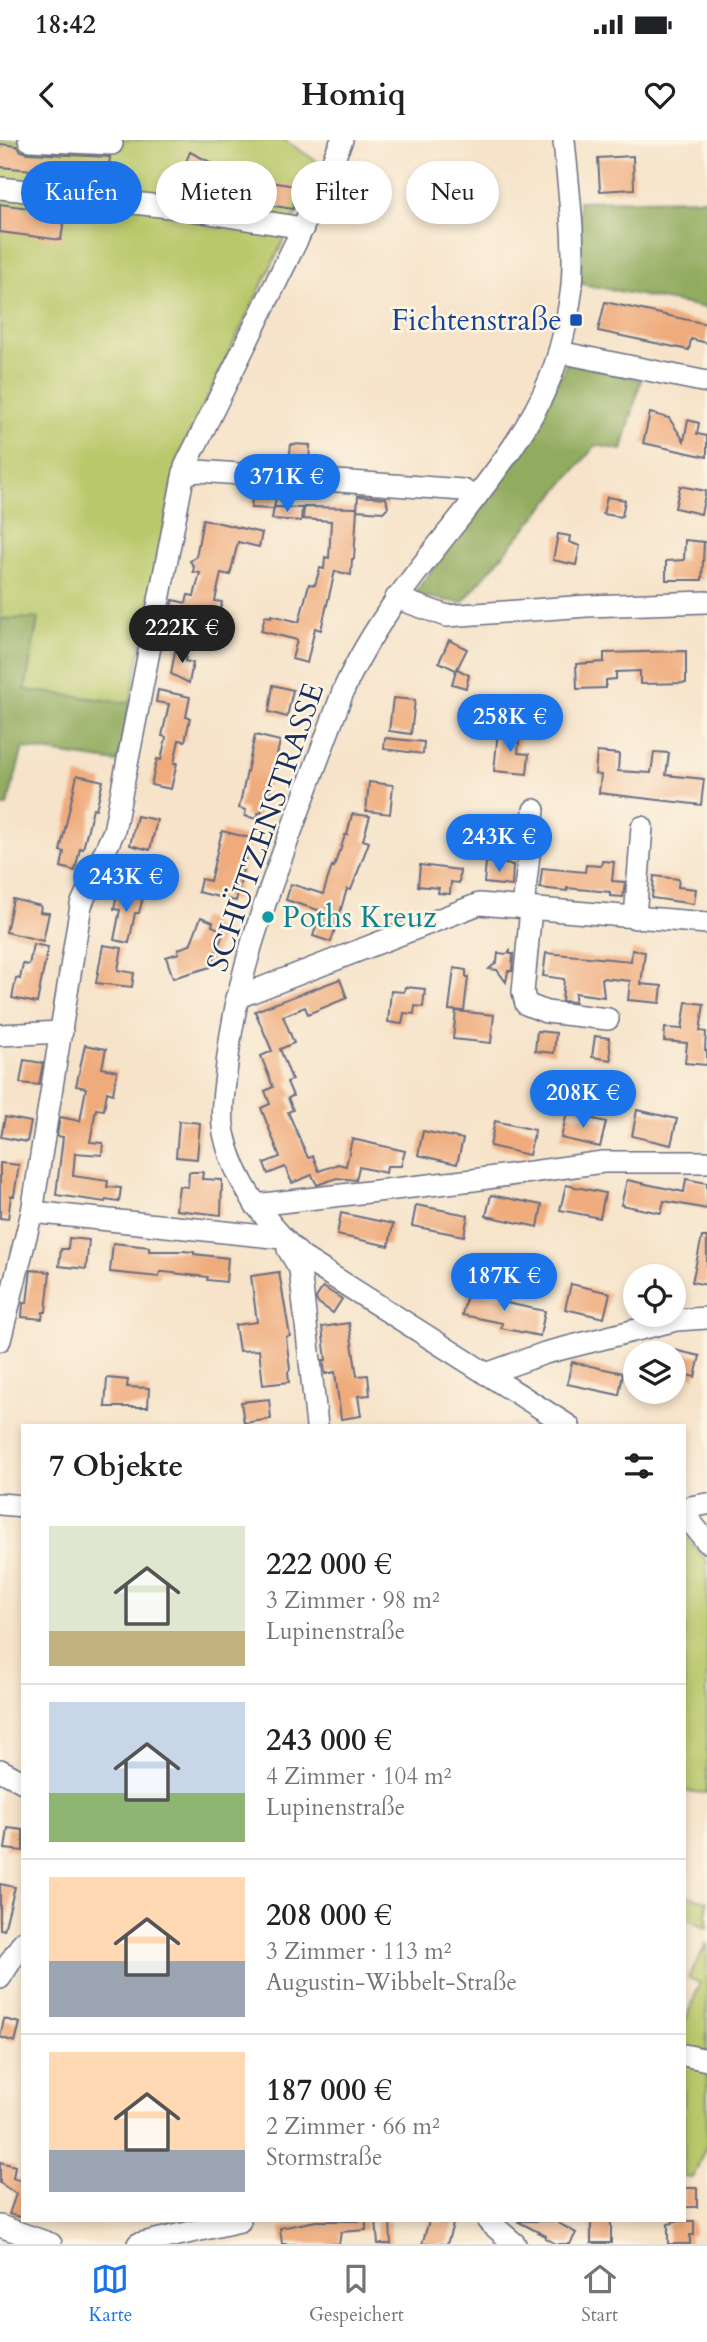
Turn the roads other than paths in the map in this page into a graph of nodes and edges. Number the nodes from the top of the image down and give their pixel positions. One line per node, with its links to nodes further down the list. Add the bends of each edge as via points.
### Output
1 (29, 140): 4 (street)
2 (342, 140): 6 (street)
3 (564, 140): 7 (street, SCHÜTZENSTRASSE, via 572,290)
4 (112, 144)
5 (0, 188): 6 (street)
6 (303, 228): 9 (street)
7 (559, 352): 8 (street); 10 (street, SCHÜTZENSTRASSE, via 524,429)
8 (707, 382)
9 (184, 474): 10 (street, via 198,471 463,490); 20 (street, via 114,831 82,905)
10 (475, 498): 11 (street, SCHÜTZENSTRASSE)
11 (396, 598): 12 (street, via 447,616); 18 (street, SCHÜTZENSTRASSE, via 344,689 272,882)
12 (707, 601)
13 (534, 810): 15 (street)
14 (642, 827): 16 (street)
15 (527, 909): 16 (street); 18 (street, via 479,904); 19 (street, via 526,1004 546,1012)
16 (635, 918): 17 (street)
17 (707, 923)
18 (236, 998): 23 (street, SCHÜTZENSTRASSE, via 223,1103 224,1132)
19 (608, 1019)
20 (62, 1032): 21 (street); 24 (street)
21 (0, 1035)
22 (707, 1162): 23 (street, via 603,1162)
23 (256, 1205): 25 (street, SCHÜTZENSTRASSE)
24 (32, 1212): 25 (street); 27 (street)
25 (282, 1238): 28 (street, SCHÜTZENSTRASSE, via 302,1257); 29 (street, via 299,1269)
26 (707, 1318): 28 (street, via 676,1320 545,1353)
27 (0, 1340)
28 (486, 1374): 30 (street, SCHÜTZENSTRASSE)
29 (317, 1424)
30 (566, 1424)
31 (0, 1504): 33 (street)
32 (707, 1504): 34 (street)
33 (21, 1506)
34 (686, 1508)
35 (686, 1516): 36 (street)
36 (707, 1542)
37 (0, 1770): 38 (street)
38 (21, 1781)
39 (21, 1944): 40 (street)
40 (4, 1963)
41 (686, 2055): 42 (street)
42 (707, 2060)
43 (237, 2222): 46 (street)
44 (489, 2222): 49 (street)
45 (0, 2226): 47 (street)
46 (182, 2240): 48 (street)
47 (51, 2244)
48 (138, 2244)
49 (515, 2244)

